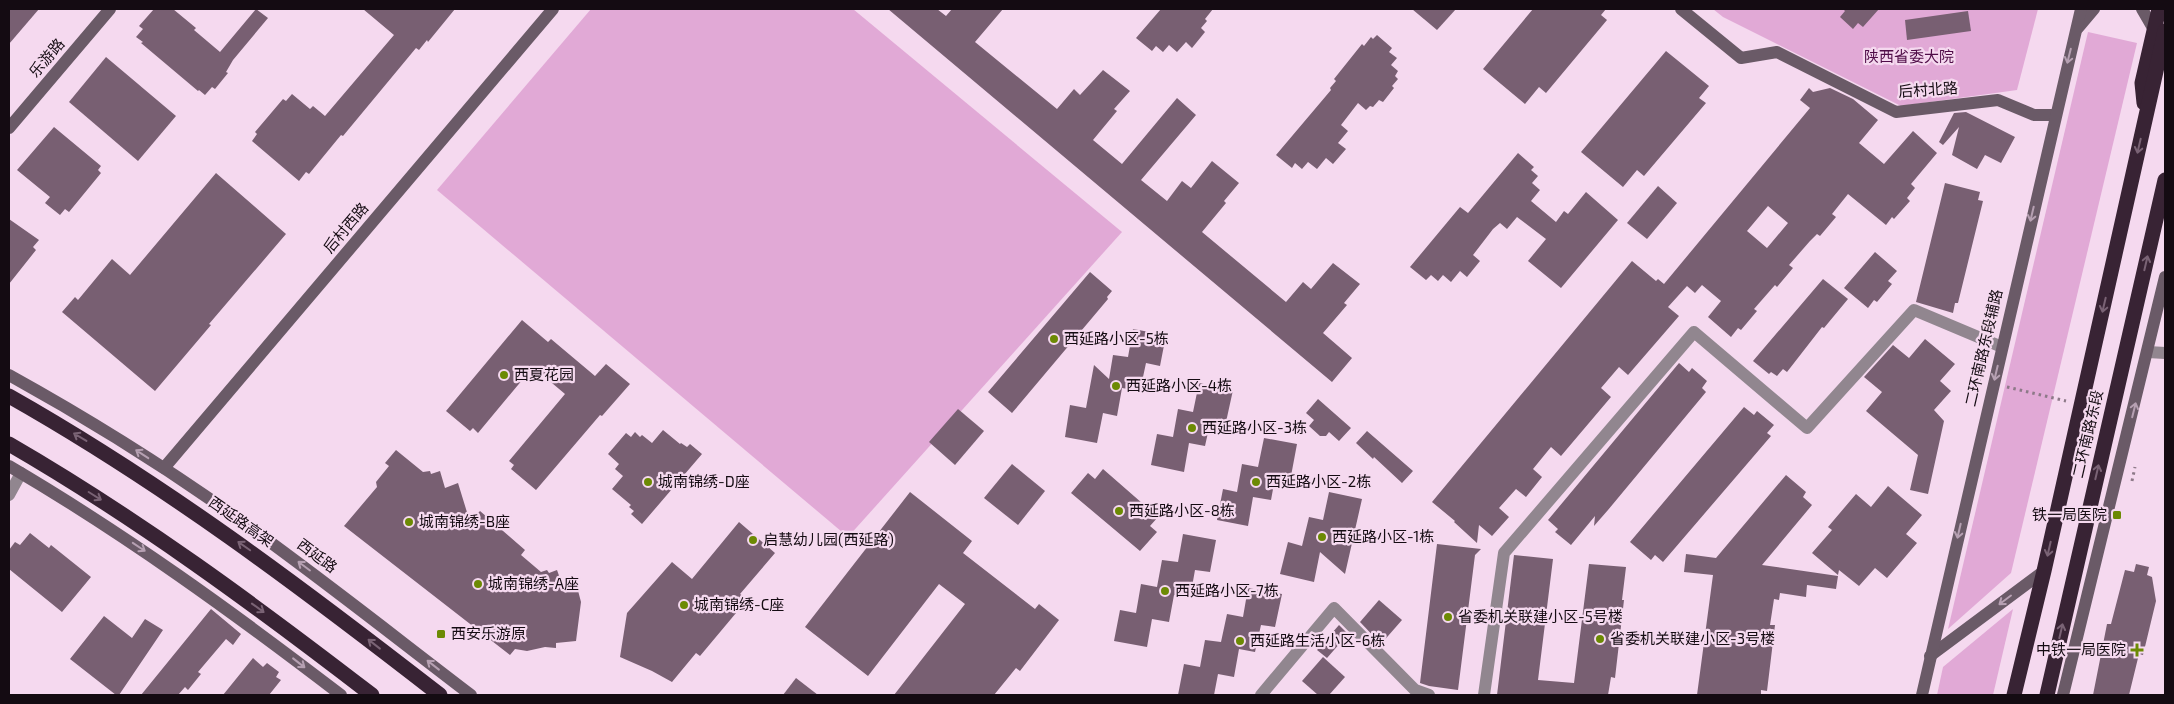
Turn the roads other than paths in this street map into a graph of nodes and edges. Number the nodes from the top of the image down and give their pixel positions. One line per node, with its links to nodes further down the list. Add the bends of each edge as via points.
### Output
1 (110, 9): 12 (main road, 乐游路)
2 (553, 9): 22 (main road, 后村西路)
3 (1681, 9): 11 (main road, 后村北路, via 1741,58 1777,52 1896,112 1998,100 2034,115)
4 (2081, 9): 9 (main road, 二环南路东段辅路)
5 (2094, 9): 9 (main road)
6 (2142, 9): 10 (main road)
7 (2149, 9): 10 (highway)
8 (2159, 9): 10 (highway)
9 (2075, 31): 11 (main road, 二环南路东段辅路, one-way to 11)
10 (2157, 31): 25 (highway, one-way to 25, via 2145,120)
11 (2054, 116): 15 (main road, 二环南路东段辅路, one-way to 15)
12 (9, 128)
13 (2165, 180): 36 (highway, 二环南路东段, one-way to 13)
14 (2165, 278): 16 (main road)
15 (2002, 347): 26 (main road, 二环南路东段辅路, one-way to 26); 33 (street, via 1914,310 1807,428 1694,332 1504,553)
16 (2148, 352): 17 (street); 37 (main road, one-way to 16)
17 (2165, 353)
18 (9, 374): 22 (main road, 西延路, one-way to 18)
19 (9, 396): 29 (highway, 西延路高架, one-way to 19, via 218,528 119,461)
20 (9, 444): 28 (highway, one-way to 28, via 194,562)
21 (9, 466): 23 (main road)
22 (164, 468): 30 (main road, 西延路, one-way to 22, via 293,558)
23 (21, 473): 24 (street); 27 (main road, one-way to 27, via 185,578)
24 (9, 495)
25 (2044, 571): 26 (main road, one-way to 26); 35 (highway)
26 (1930, 656): 34 (main road, 二环南路东段辅路)
27 (341, 695)
28 (372, 695)
29 (440, 695)
30 (471, 695)
31 (1262, 695): 32 (street, via 1334,608 1415,690)
32 (1429, 695)
33 (1484, 695)
34 (1922, 695)
35 (2014, 695)
36 (2047, 695)
37 (2064, 695)

